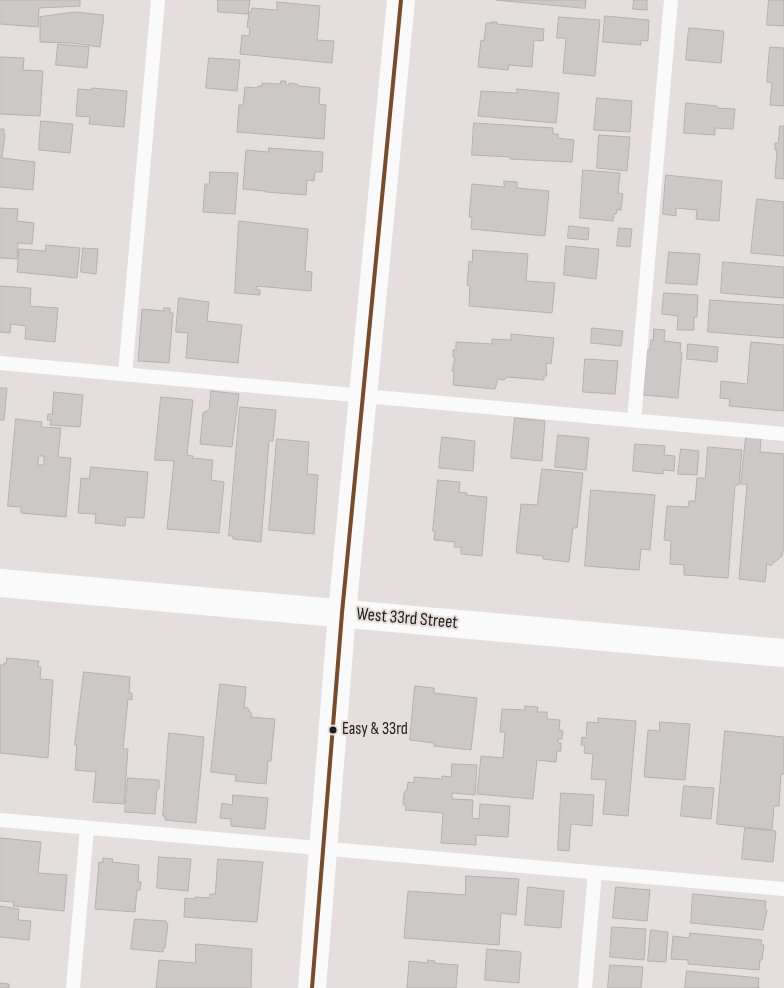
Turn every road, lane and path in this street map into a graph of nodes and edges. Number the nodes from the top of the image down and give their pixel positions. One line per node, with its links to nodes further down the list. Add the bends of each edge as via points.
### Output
1 (158, 0): 5 (lane)
2 (402, 0): 6 (street)
3 (671, 0): 7 (lane)
4 (0, 363): 5 (lane)
5 (125, 374): 6 (lane)
6 (363, 396): 7 (lane); 10 (street)
7 (634, 420): 8 (lane)
8 (784, 434)
9 (0, 583): 10 (street, West 33rd Street)
10 (342, 613): 11 (street, West 33rd Street); 14 (street)
11 (784, 652)
12 (0, 820): 13 (lane)
13 (87, 828): 14 (lane); 17 (lane)
14 (323, 848): 15 (lane); 18 (street)
15 (595, 872): 16 (lane); 19 (lane)
16 (784, 889)
17 (73, 988)
18 (312, 988)
19 (585, 988)

